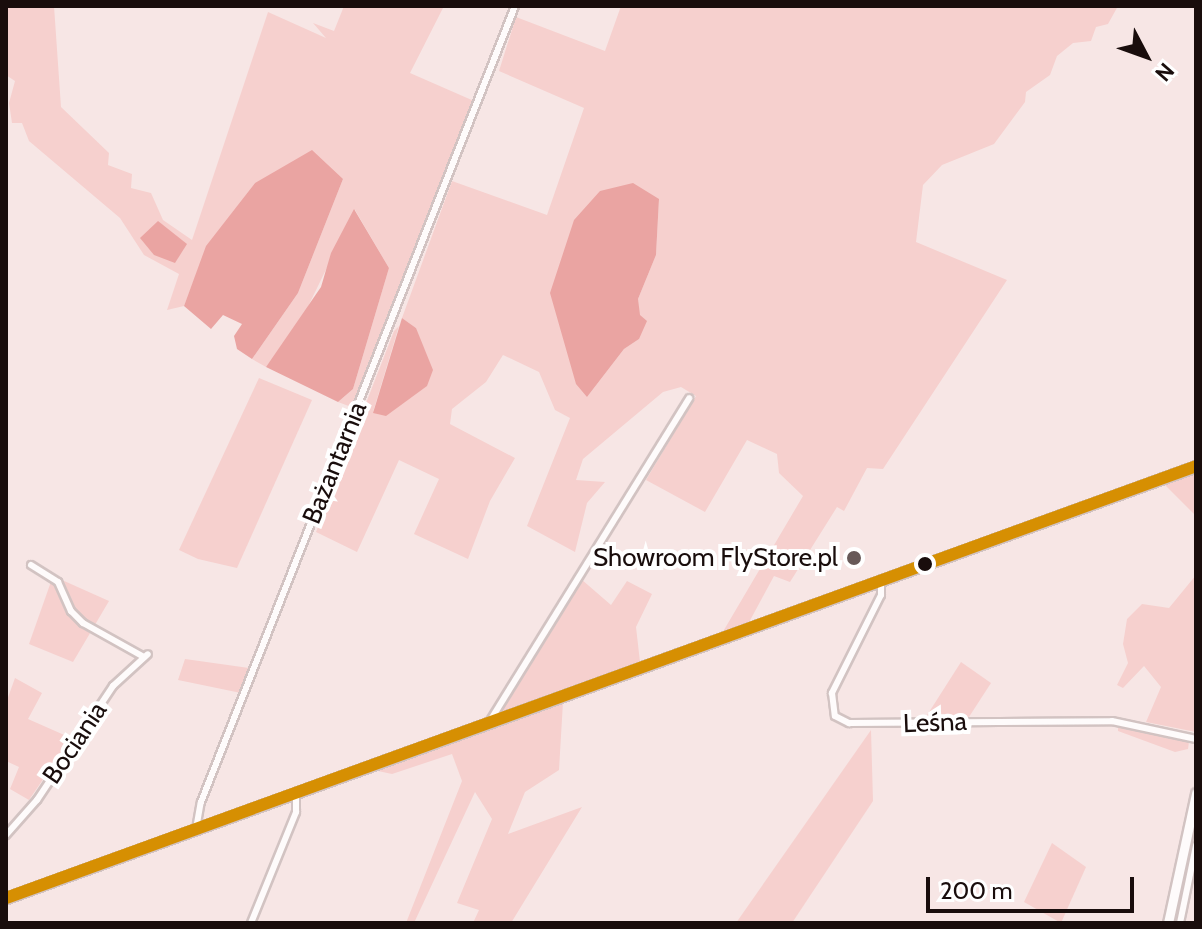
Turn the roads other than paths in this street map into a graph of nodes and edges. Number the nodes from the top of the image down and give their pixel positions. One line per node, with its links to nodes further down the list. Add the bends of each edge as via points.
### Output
1 (515, 6): 10 (street, Bażantarnia, via 201,802)
2 (689, 398): 6 (street)
3 (1196, 466): 5 (main road)
4 (31, 565): 11 (street, Bociania, via 58,582 83,623 146,656 113,686 37,800)
5 (881, 582): 6 (main road); 7 (street, Leśna, via 881,595 832,693 835,716 849,723 1112,721)
6 (488, 724): 8 (main road)
7 (1196, 739)
8 (296, 793): 10 (main road); 14 (street, via 296,812)
9 (1196, 793): 15 (main road)
10 (196, 829): 13 (main road)
11 (6, 835)
12 (1196, 846): 16 (street)
13 (6, 898)
14 (251, 923)
15 (1168, 923)
16 (1180, 923)

